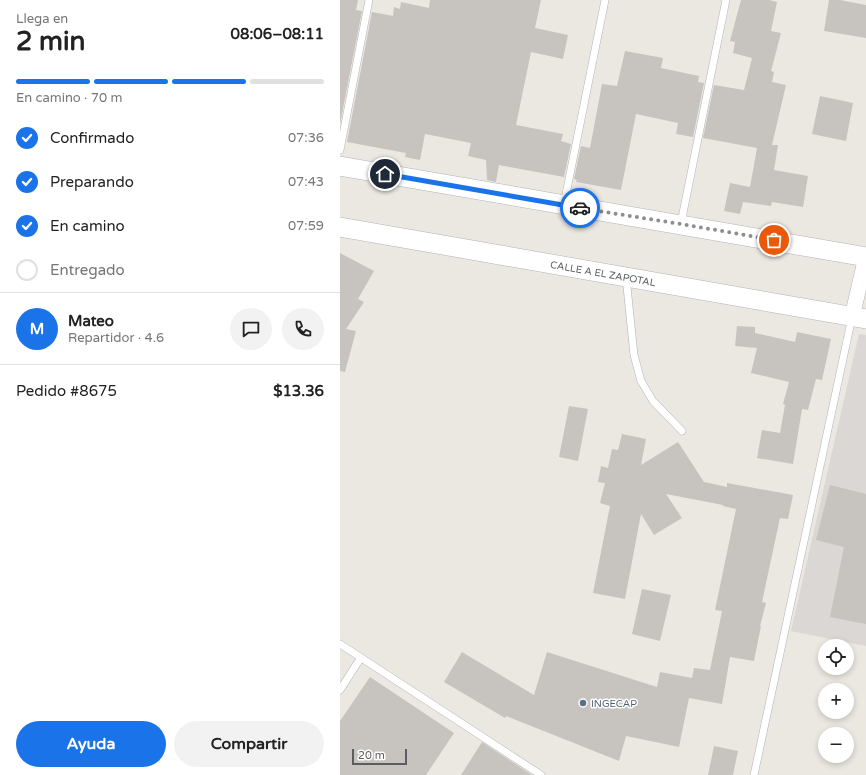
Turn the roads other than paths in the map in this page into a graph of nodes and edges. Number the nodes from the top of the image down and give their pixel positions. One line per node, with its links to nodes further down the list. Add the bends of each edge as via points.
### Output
1 (369, 0): 4 (lane)
2 (605, 0): 6 (lane)
3 (726, 0): 7 (lane)
4 (340, 150)
5 (340, 166): 6 (street)
6 (564, 206): 7 (street)
7 (681, 224): 9 (street)
8 (340, 227): 10 (street, CALLE A EL ZAPOTAL)
9 (866, 257): 11 (street)
10 (626, 277): 11 (street, CALLE A EL ZAPOTAL); 12 (lane, via 634,355 641,381 653,401)
11 (859, 318): 17 (lane)
12 (682, 431)
13 (340, 644): 14 (lane)
14 (360, 659): 15 (lane); 16 (lane)
15 (340, 690)
16 (541, 775)
17 (754, 775)

